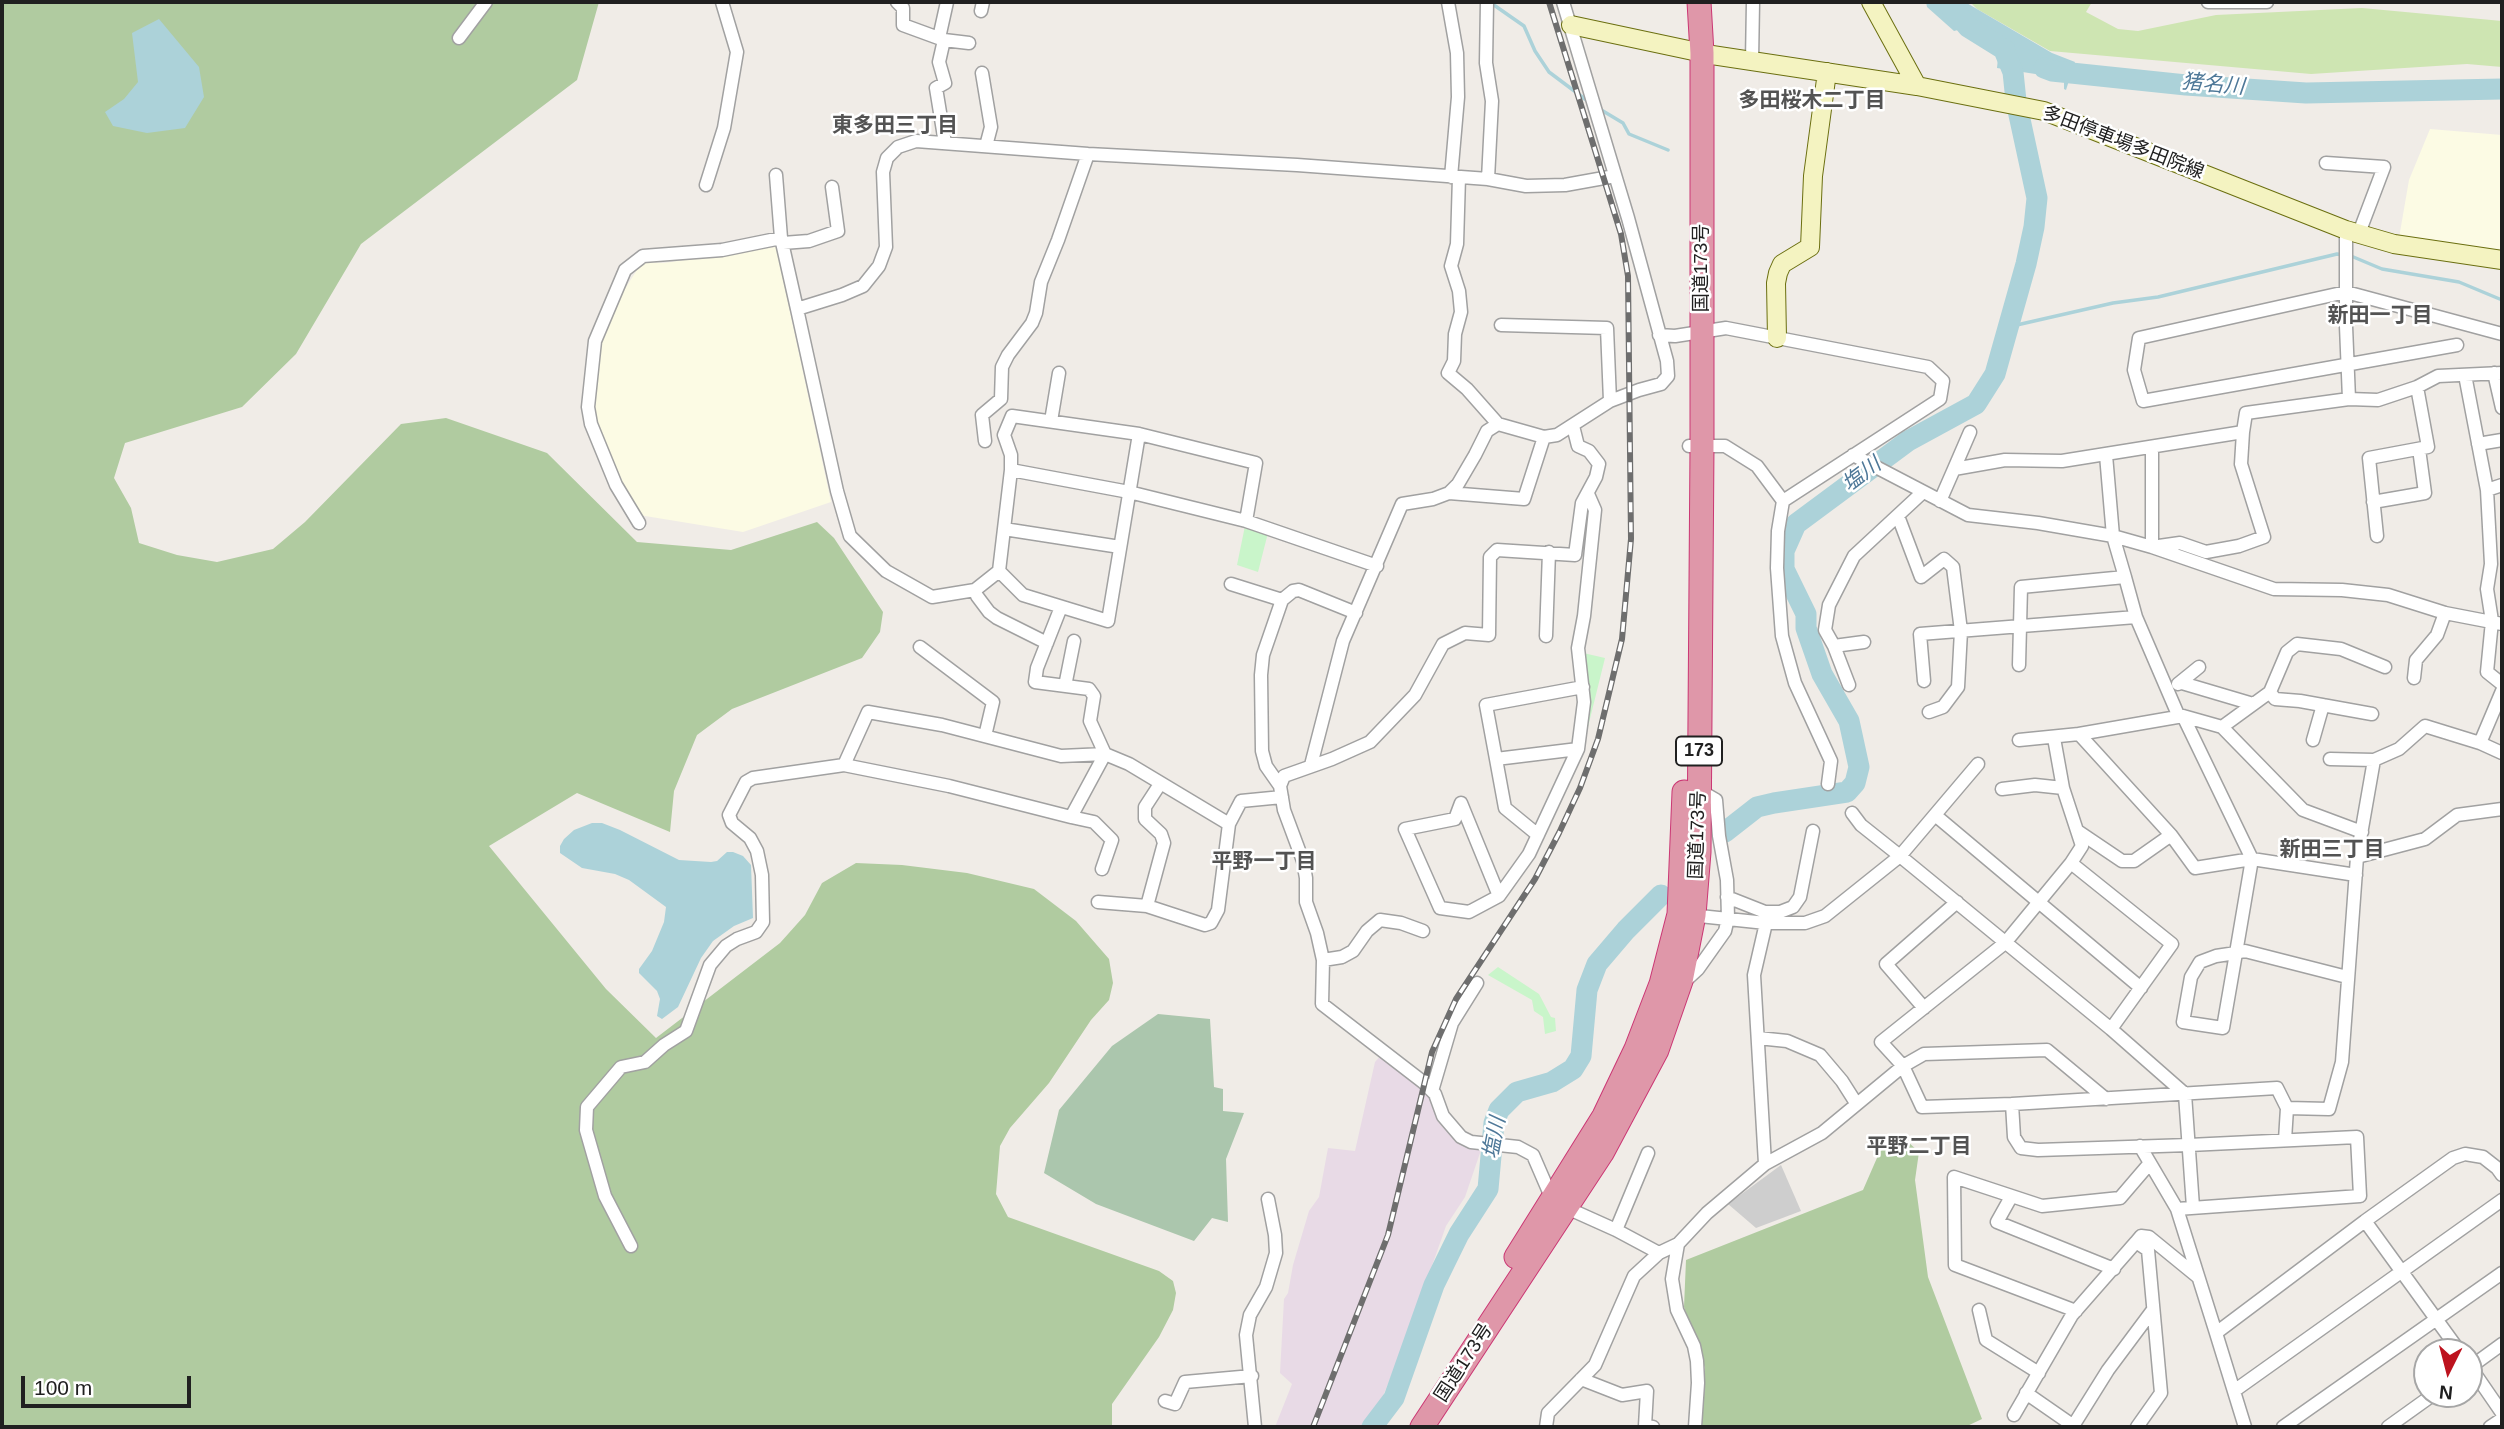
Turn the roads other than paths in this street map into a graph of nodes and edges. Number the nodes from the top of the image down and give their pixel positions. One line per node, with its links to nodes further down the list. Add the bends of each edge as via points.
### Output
1 (486, 2): 15 (street)
2 (722, 2): 31 (street, via 737,52 724,128)
3 (897, 2): 16 (street, via 903,8 902,25)
4 (947, 2): 16 (street)
5 (1448, 2): 29 (street, via 1457,53)
6 (1487, 2): 30 (street, via 1486,63 1492,101)
7 (1563, 2): 14 (street)
8 (1685, 2): 18 (highway, 国道173号 / 173)
9 (1699, 2): 18 (highway, 国道173号 / 173)
10 (1753, 2): 19 (street)
11 (1871, 2): 22 (main road)
12 (2208, 2): 13 (street)
13 (2267, 2)
14 (1570, 25): 18 (main road, 多田停車場多田院線); 28 (street)
15 (458, 38)
16 (941, 39): 17 (street); 23 (street, via 939,62 945,83 936,88)
17 (969, 43)
18 (1694, 52): 19 (main road, 多田停車場多田院線); 39 (highway, 国道173号 / 173)
19 (1752, 61): 20 (main road, 多田停車場多田院線)
20 (1827, 72): 22 (main road, 多田停車場多田院線); 42 (main road, via 1813,176 1810,247 1782,264 1778,273)
21 (982, 73): 24 (street, via 990,127)
22 (1917, 86): 33 (main road, 多田停車場多田院線, via 2044,111)
23 (945, 143): 24 (street); 37 (street, via 916,141 887,158 883,172 886,247 879,266 863,286)
24 (986, 146): 25 (street)
25 (1088, 154): 29 (street); 60 (street, via 1041,282 1032,323 1002,367 1001,399 982,415)
26 (2326, 163): 33 (street, via 2384,167)
27 (776, 175): 34 (street)
28 (1615, 176): 30 (street, via 1526,186); 41 (street)
29 (1455, 177): 30 (street); 53 (street, via 1457,244 1451,266 1461,312 1448,373)
30 (1488, 179)
31 (706, 186)
32 (832, 187): 34 (street, via 838,231 809,241)
33 (2352, 232): 35 (main road, 多田停車場多田院線, via 2394,244); 36 (street)
34 (782, 240): 37 (street); 80 (street, via 643,256 625,270 595,341 588,407 617,485)
35 (2502, 260)
36 (2346, 292): 40 (street); 44 (street); 44 (street, via 2139,338 2134,370 2143,401)
37 (797, 309): 89 (street, via 849,536 886,571 932,597 975,590)
38 (1501, 325): 50 (street, via 1607,328)
39 (1697, 331): 41 (street); 42 (street, via 1726,328); 62 (highway, 国道173号 / 173)
40 (2502, 334)
41 (1658, 335): 50 (street, via 1668,376 1661,384)
42 (1777, 338): 65 (street, via 1928,367 1943,381 1940,399)
43 (2457, 345): 44 (street)
44 (2348, 365): 49 (street)
45 (1059, 373): 52 (street)
46 (2498, 373): 47 (street); 51 (street)
47 (2465, 374): 48 (street, via 2438,376); 61 (street)
48 (2417, 387): 49 (street, via 2378,400); 64 (street, via 2428,447)
49 (2349, 399): 56 (street, via 2246,413)
50 (1610, 401): 54 (street)
51 (2502, 408)
52 (1051, 421): 57 (street); 68 (street, via 1012,416 1004,435)
53 (1498, 424): 58 (street); 73 (street, via 1487,431)
54 (1573, 426): 58 (street); 74 (street, via 1578,446 1599,464)
55 (1970, 432): 67 (street)
56 (2243, 432): 63 (street); 85 (street, via 2241,464 2264,537 2206,552 2180,543)
57 (1139, 434): 71 (street); 79 (street, via 1255,463)
58 (1544, 437): 73 (street, via 1524,499)
59 (2502, 440): 61 (street)
60 (985, 441)
61 (2478, 444): 70 (street)
62 (1695, 446): 75 (street, via 1725,446 1757,466); 143 (highway, 国道173号 / 173)
63 (2152, 447): 66 (street); 85 (street)
64 (2419, 449): 77 (street, via 2369,458); 77 (street, via 2426,493)
65 (1853, 455): 72 (street); 75 (street)
66 (2106, 455): 67 (street, via 2062,461 2005,460); 82 (street)
67 (1954, 469): 76 (street)
68 (1012, 470): 71 (street); 81 (street)
69 (2502, 485): 70 (street)
70 (2487, 490): 87 (street)
71 (1129, 492): 79 (street); 84 (street)
72 (1923, 492): 76 (street); 78 (street)
73 (1449, 493): 88 (street, via 1402,504)
74 (1588, 494): 86 (street, via 1575,555); 116 (street, via 1595,510 1578,648)
75 (1783, 501): 141 (street, via 1777,555 1782,636 1795,683 1831,761)
76 (1940, 501): 82 (street, via 1968,515)
77 (2374, 502): 83 (street)
78 (1898, 516): 100 (street, via 1921,577 1944,559 1953,567); 105 (street, via 1854,556 1829,605 1825,630)
79 (1246, 521): 88 (street)
80 (639, 523)
81 (1004, 529): 84 (street); 89 (street)
82 (2113, 536): 85 (street); 90 (street)
83 (2377, 536)
84 (1120, 547): 94 (street, via 1108,621)
85 (2152, 547): 95 (street, via 2274,589 2388,595)
86 (1549, 552): 101 (street); 140 (street, via 1497,550 1490,557 1489,635 1465,633 1444,644 1415,695 1370,742)
87 (2497, 563): 98 (street, via 2487,589)
88 (1377, 566): 96 (street)
89 (999, 571): 94 (street, via 1023,595)
90 (2125, 577): 97 (street); 99 (street, via 2021,587)
91 (1231, 584): 93 (street)
92 (976, 596): 104 (street, via 997,618)
93 (1282, 600): 96 (street, via 1299,590); 146 (street, via 1261,675 1262,751)
94 (1061, 607): 104 (street)
95 (2445, 613): 98 (street); 110 (street, via 2437,635 2416,660)
96 (1356, 614): 140 (street, via 1343,641)
97 (2136, 617): 99 (street); 117 (street)
98 (2497, 623): 113 (street, via 2487,672)
99 (2020, 625): 100 (street); 107 (street)
100 (1961, 631): 111 (street, via 1920,634); 122 (street, via 1958,687 1943,707)
101 (1546, 636)
102 (1074, 640): 115 (street)
103 (1864, 642): 105 (street)
104 (1047, 643): 115 (street, via 1035,682)
105 (1834, 646): 114 (street)
106 (920, 647): 127 (street, via 993,702)
107 (2019, 665)
108 (2199, 667): 112 (street)
109 (2385, 667): 119 (street, via 2341,649 2297,644 2287,652)
110 (2414, 678)
111 (1924, 681)
112 (2182, 682): 117 (street); 120 (street)
113 (2502, 684)
114 (1849, 685)
115 (1065, 686): 134 (street, via 1089,689 1094,696 1090,721)
116 (1583, 687): 132 (street); 135 (street, via 1486,705)
117 (2167, 688): 124 (street)
118 (2502, 691): 131 (street)
119 (2270, 692): 120 (street); 121 (street, via 2275,699)
120 (2253, 704): 125 (street)
121 (2323, 705): 123 (street); 130 (street)
122 (1929, 712)
123 (2372, 715)
124 (2181, 717): 125 (street); 126 (street); 159 (street)
125 (2222, 727): 154 (street, via 2303,810)
126 (2079, 734): 128 (street); 156 (street)
127 (985, 736): 134 (street, via 1062,756); 139 (street, via 868,712)
128 (2054, 738): 129 (street); 144 (street)
129 (2019, 740)
130 (2313, 740)
131 (2480, 743): 133 (street); 137 (street, via 2425,726 2399,749)
132 (1578, 749): 135 (street); 155 (street)
133 (2502, 753)
134 (1104, 754): 142 (street); 150 (street)
135 (1496, 759): 155 (street, via 1505,808)
136 (2330, 759): 137 (street)
137 (2374, 760): 154 (street)
138 (1978, 764): 149 (street)
139 (844, 765): 150 (street); 207 (street, via 746,782 729,815 757,851 762,922 756,932 726,946 710,965 687,1031 645,1062 621,1068 587,1107 586,1130 605,1196)
140 (1311, 765): 146 (street, via 1284,776)
141 (1828, 784)
142 (1160, 785): 151 (street); 168 (street, via 1145,807 1145,820 1164,843)
143 (1692, 786): 164 (street, via 1716,800); 169 (highway, 国道173号 / 173, via 1699,852)
144 (2063, 788): 145 (street); 153 (street)
145 (2002, 789)
146 (1281, 791): 151 (street, via 1241,801); 175 (street, via 1303,861 1306,902)
147 (2502, 809): 158 (street, via 2456,815 2426,839)
148 (1852, 813): 157 (street)
149 (1935, 815): 157 (street); 167 (street)
150 (1071, 817): 161 (street, via 1094,821 1112,840)
151 (1229, 824): 168 (street, via 1218,911 1211,923)
152 (1813, 831): 164 (street, via 1800,897 1793,906 1765,912)
153 (2079, 832): 156 (street, via 2122,862 2134,861); 160 (street, via 2082,846)
154 (2361, 832): 158 (street)
155 (1538, 835): 163 (street)
156 (2171, 835): 159 (street, via 2195,869)
157 (1900, 856): 166 (street); 171 (street, via 1825,916 1805,923)
158 (2357, 857): 162 (street)
159 (2252, 859): 162 (street); 174 (street)
160 (2071, 863): 167 (street); 179 (street, via 2172,944)
161 (1102, 869)
162 (2356, 875): 176 (street)
163 (1499, 896): 163 (street, via 1469,912 1440,908 1405,829 1455,819 1461,803)
164 (1727, 897): 170 (street)
165 (1098, 902): 168 (street)
166 (1957, 902): 173 (street); 180 (street, via 1886,964)
167 (2039, 902): 173 (street); 179 (street)
168 (1147, 906)
169 (1686, 915): 170 (street); 178 (highway, 国道173号 / 173)
170 (1728, 918): 171 (street); 178 (street, via 1725,931 1698,970 1685,981)
171 (1766, 923): 182 (street, via 1754,975)
172 (1423, 931): 175 (street, via 1380,920 1353,951)
173 (2006, 942): 180 (street); 181 (street)
174 (2236, 953): 174 (street, via 2200,962 2191,977 2183,1021 2223,1028); 176 (street, via 2245,951)
175 (1323, 960): 184 (street, via 1322,1004)
176 (2347, 977): 189 (street, via 2342,1062 2329,1109)
177 (1477, 983): 184 (street, via 1452,1023)
178 (1671, 983): 200 (highway, 国道173号 / 173, via 1657,1050 1602,1153)
179 (2141, 988): 181 (street)
180 (1924, 1008): 183 (street, via 1881,1042)
181 (2112, 1029): 185 (street)
182 (1758, 1038): 187 (street, via 1787,1041 1820,1055); 195 (street)
183 (1903, 1066): 186 (street, via 1924,1054 2047,1050); 187 (street); 188 (street, via 1922,1107)
184 (1432, 1091): 200 (street, via 1443,1116 1461,1137 1518,1147 1533,1155)
185 (2185, 1094): 186 (street); 189 (street, via 2277,1088); 192 (street)
186 (2106, 1098): 188 (street)
187 (1856, 1103): 195 (street, via 1822,1133)
188 (2012, 1104): 191 (street, via 2014,1137 2021,1148)
189 (2287, 1108): 190 (street)
190 (2285, 1140): 192 (street); 201 (street, via 2357,1137 2360,1196)
191 (2140, 1146): 192 (street); 194 (street)
192 (2189, 1146): 201 (street)
193 (1648, 1153): 204 (street)
194 (2150, 1163): 197 (street, via 2120,1198 2042,1206); 202 (street)
195 (1765, 1164): 206 (street)
196 (2502, 1175): 203 (street, via 2483,1157 2465,1154 2453,1158)
197 (2011, 1197): 209 (street, via 1997,1222); 214 (street, via 1954,1177 1955,1265)
198 (1268, 1199): 222 (street, via 1276,1253 1246,1335)
199 (2502, 1200): 211 (street)
200 (1561, 1203): 204 (street); 233 (highway, 国道173号 / 173); 234 (highway, 国道173号 / 173)
201 (2193, 1207): 202 (street)
202 (2177, 1209): 212 (street)
203 (2365, 1221): 211 (street); 217 (street)
204 (1616, 1230): 208 (street)
205 (2136, 1242): 209 (street); 212 (street, via 2141,1236 2149,1237); 215 (street, via 2148,1250)
206 (1678, 1244): 208 (street); 237 (street, via 1672,1279 1677,1310 1697,1361)
207 (631, 1246)
208 (1659, 1253): 223 (street, via 1634,1276 1595,1365)
209 (2114, 1269): 214 (street)
210 (2502, 1272): 216 (street)
211 (2403, 1273): 216 (street); 225 (street)
212 (2199, 1277): 217 (street)
213 (1979, 1310): 221 (street, via 1986,1340)
214 (2076, 1311): 221 (street)
215 (2152, 1311): 238 (street, via 2108,1370); 239 (street, via 2161,1393)
216 (2437, 1321): 218 (street); 241 (street)
217 (2216, 1333): 225 (street)
218 (2449, 1338)
219 (2502, 1344): 220 (street)
220 (2483, 1358)
221 (2039, 1373): 226 (street)
222 (1252, 1377): 227 (street, via 1185,1382 1175,1404); 232 (street)
223 (1581, 1379): 235 (street, via 1548,1413); 236 (street, via 1622,1395 1647,1391 1645,1426)
224 (2483, 1386): 229 (street)
225 (2234, 1391): 240 (street)
226 (2026, 1394): 230 (street); 238 (street)
227 (1166, 1401)
228 (2414, 1408): 242 (street)
229 (2502, 1413)
230 (2014, 1415)
231 (2502, 1419): 243 (street)
232 (1255, 1427)
233 (1406, 1427)
234 (1422, 1427)
235 (1546, 1427)
236 (1653, 1427)
237 (1695, 1427)
238 (2074, 1427)
239 (2137, 1427)
240 (2245, 1427)
241 (2283, 1427)
242 (2388, 1427)
243 (2490, 1427)

